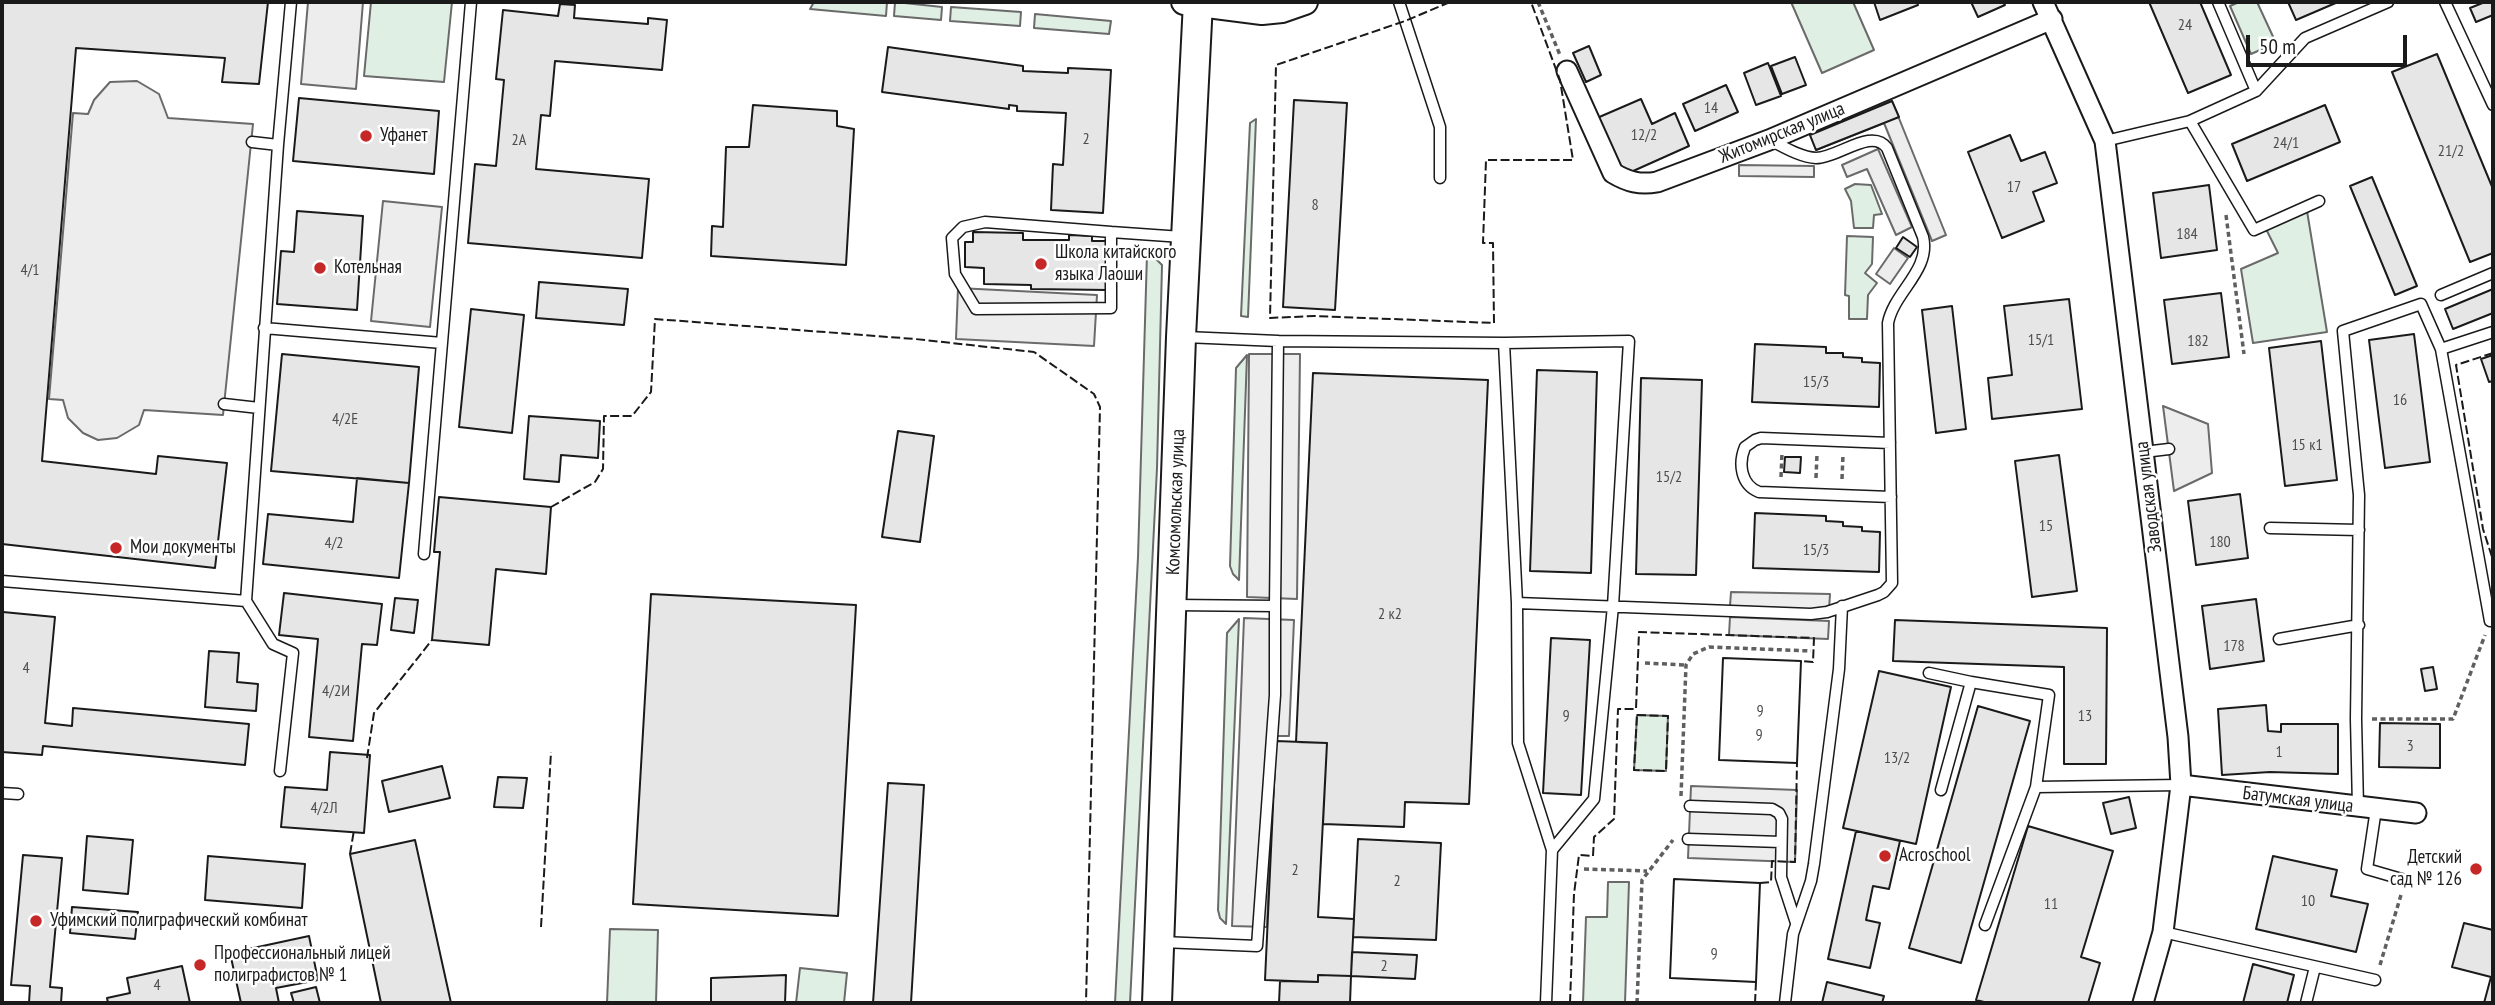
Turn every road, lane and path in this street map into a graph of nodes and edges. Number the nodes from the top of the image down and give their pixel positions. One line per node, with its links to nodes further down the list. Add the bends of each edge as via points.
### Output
1 (291, 2): 18 (lane)
2 (471, 2): 31 (lane)
3 (1193, 2): 4 (street, via 1262,12); 23 (main road, Комсомольская улица)
4 (1305, 2)
5 (1399, 2): 19 (lane, via 1440,127)
6 (1538, 2): 11 (path)
7 (2218, 2): 12 (lane)
8 (2388, 2): 12 (lane, via 2305,38)
9 (2445, 2): 13 (lane)
10 (2047, 11): 15 (street, Житомирская улица); 16 (street, Заводская улица)
11 (1567, 71): 15 (street, Житомирская улица, via 1613,173 1626,181 1657,182)
12 (2256, 91): 14 (lane)
13 (2493, 105)
14 (2190, 121): 16 (lane); 20 (lane, via 2254,230)
15 (1769, 140): 39 (lane, via 1816,158 1870,140 1880,141 1887,148 1923,237 1923,259 1897,299 1888,323)
16 (2105, 141): 41 (street, Заводская улица)
17 (252, 142): 18 (lane)
18 (278, 145): 26 (lane)
19 (1440, 178)
20 (2319, 201)
21 (2225, 211): 33 (path)
22 (1111, 232): 22 (lane, via 1111,308 976,309 955,274 952,238 963,227 985,222); 23 (lane)
23 (1186, 237): 28 (main road, Комсомольская улица)
24 (2493, 273): 25 (lane)
25 (2441, 295)
26 (264, 328): 31 (lane); 35 (lane)
27 (2493, 332): 32 (lane)
28 (1181, 337): 29 (lane); 52 (main road, Комсомольская улица)
29 (1278, 341): 30 (lane); 53 (lane)
30 (1504, 342): 51 (lane); 54 (lane, via 1629,341)
31 (442, 343): 48 (lane)
32 (2441, 349): 47 (lane, via 2421,303 2343,331); 56 (lane)
33 (2244, 354)
34 (224, 404): 35 (lane)
35 (259, 408): 50 (lane)
36 (1782, 439): 37 (lane); 42 (path); 42 (lane, via 1749,443 1743,453 1742,473 1747,485 1759,492)
37 (1818, 440): 38 (lane); 43 (path)
38 (1844, 442): 39 (lane); 44 (path)
39 (1890, 443): 45 (lane)
40 (2169, 449): 41 (lane)
41 (2144, 452): 66 (street, Заводская улица)
42 (1780, 493): 43 (lane)
43 (1815, 494): 44 (lane)
44 (1842, 495): 45 (lane)
45 (1891, 497): 55 (lane, via 1892,583 1884,592)
46 (2270, 528): 47 (lane)
47 (2359, 530): 57 (lane)
48 (424, 554)
49 (2, 581): 50 (lane)
50 (246, 601): 65 (lane, via 273,644 293,653)
51 (1517, 603): 54 (lane); 77 (lane, via 1518,743)
52 (1172, 605): 53 (lane); 84 (main road, Комсомольская улица)
53 (1275, 606): 84 (lane, via 1275,695 1257,946)
54 (1613, 606): 55 (lane, via 1811,614); 77 (lane, via 1594,799)
55 (1842, 606): 81 (lane, via 1839,669 1813,873)
56 (2490, 621): 64 (path, via 2453,719)
57 (2359, 625): 58 (lane); 64 (lane)
58 (2279, 639)
59 (1811, 651): 61 (path, via 1709,647 1693,654)
60 (1645, 663): 61 (path)
61 (1686, 665): 71 (path)
62 (1929, 673): 63 (lane)
63 (1971, 682): 67 (lane, via 2049,695); 68 (lane)
64 (2356, 719): 72 (lane)
65 (280, 771)
66 (2181, 785): 67 (lane); 72 (street, Батумская улица); 83 (street, Заводская улица)
67 (2036, 787): 82 (lane)
68 (1941, 790)
69 (2, 793): 70 (lane)
70 (18, 794)
71 (1685, 806): 76 (lane, via 1776,810 1782,819)
72 (2367, 808): 73 (street, Батумская улица); 80 (lane, via 2367,869)
73 (2416, 813)
74 (1677, 834): 79 (path)
75 (1688, 839): 76 (lane)
76 (1781, 842): 81 (lane, via 1781,877)
77 (1552, 850): 88 (lane)
78 (1584, 869): 79 (path)
79 (1647, 871): 89 (path, via 1641,885)
80 (2405, 880): 86 (path)
81 (1796, 923): 90 (lane)
82 (1985, 925)
83 (2163, 932): 85 (lane); 91 (street, Заводская улица)
84 (1160, 942): 87 (main road, Комсомольская улица)
85 (2315, 967): 86 (lane); 92 (lane)
86 (2375, 980)
87 (1157, 1003)
88 (1546, 1003)
89 (1637, 1003)
90 (1785, 1003)
91 (2143, 1003)
92 (2306, 1003)

